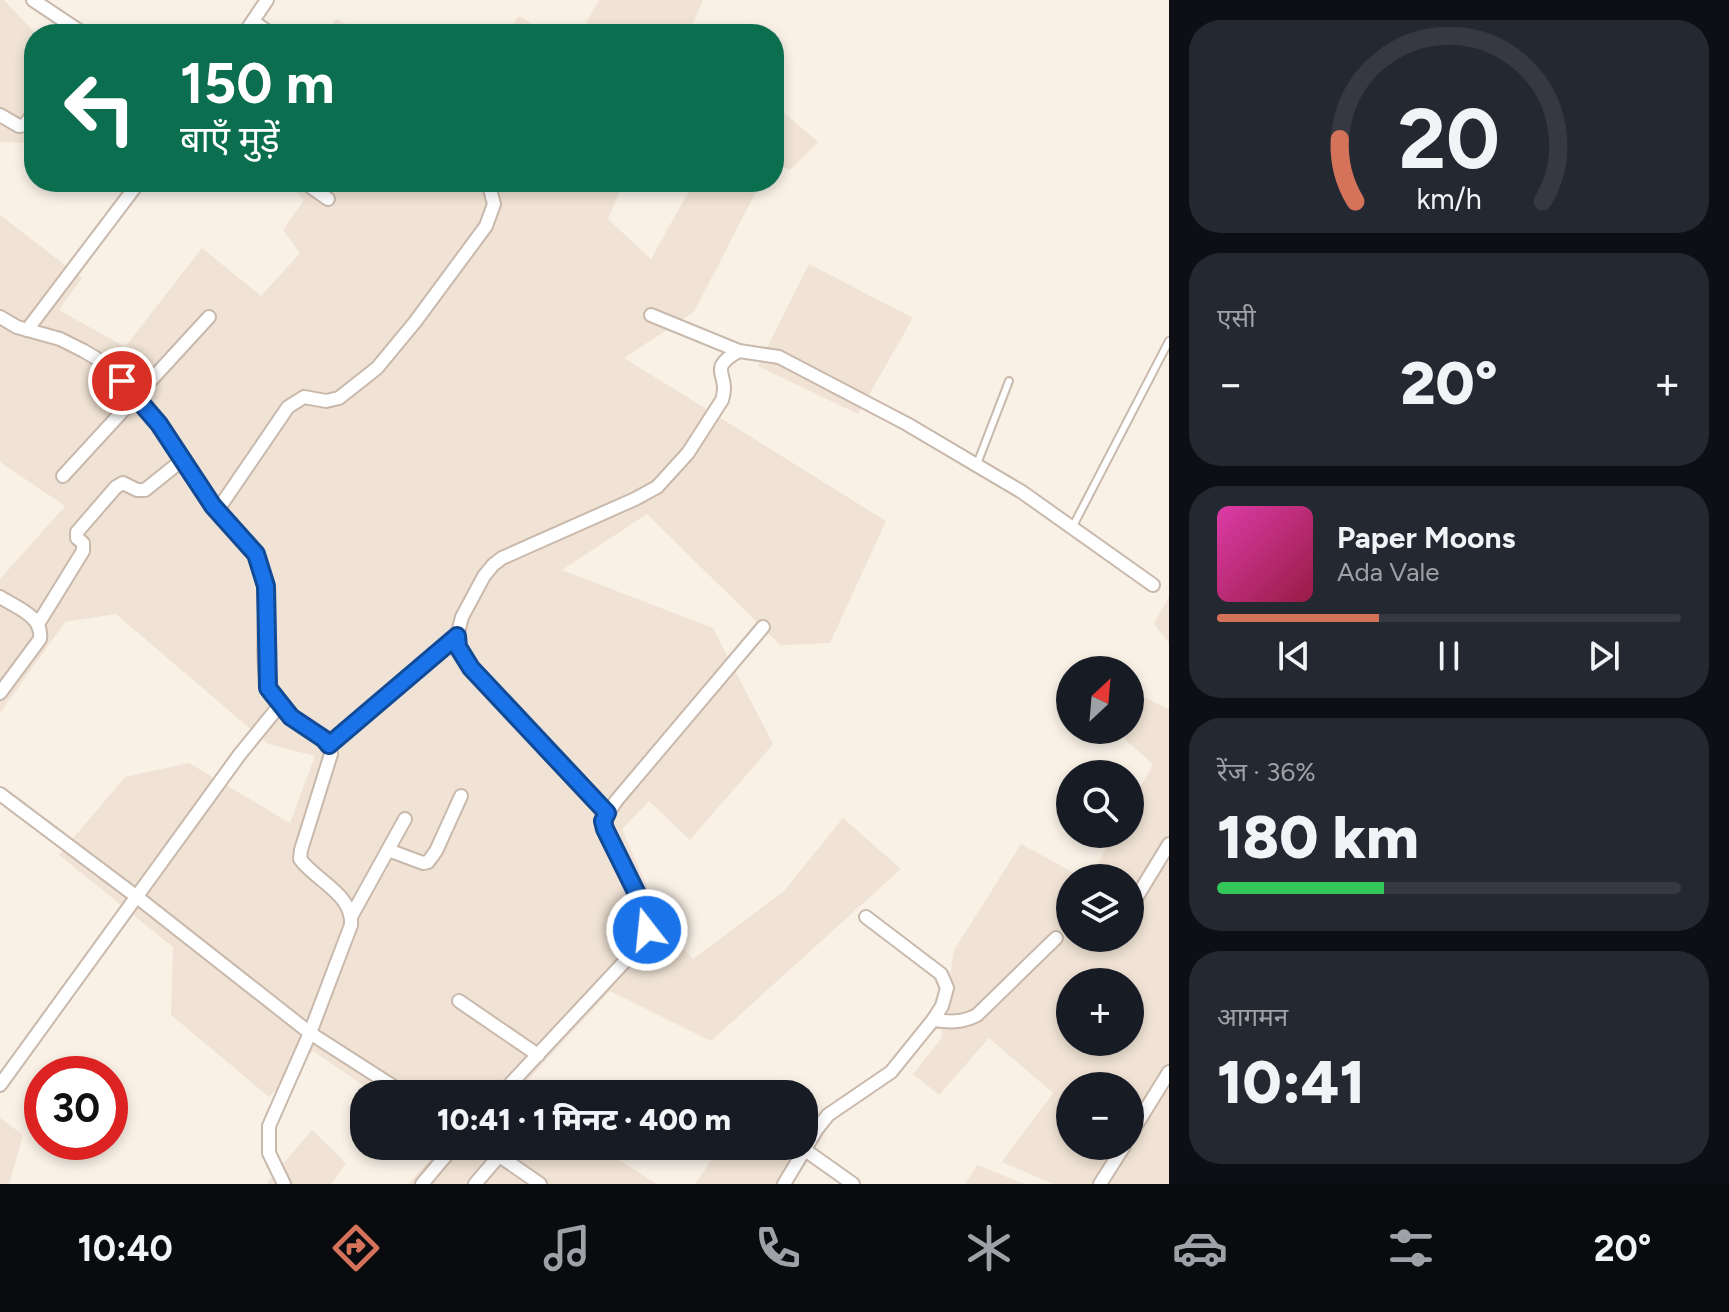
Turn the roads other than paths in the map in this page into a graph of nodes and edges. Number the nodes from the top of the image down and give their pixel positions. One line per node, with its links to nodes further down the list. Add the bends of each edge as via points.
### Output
1 (33, 0): 4 (street)
2 (267, 0): 3 (street)
3 (253, 21): 5 (street); 6 (street)
4 (69, 24)
5 (251, 24)
6 (257, 24)
7 (0, 115): 8 (street)
8 (24, 125)
9 (131, 192): 16 (street)
10 (318, 192): 12 (street)
11 (491, 192): 24 (street, via 494,204 486,226 389,356 339,398 304,397 288,407)
12 (328, 199)
13 (651, 315): 18 (street)
14 (0, 317): 16 (street)
15 (209, 317): 20 (street)
16 (27, 330): 20 (street, via 84,351)
17 (1169, 341): 25 (lane)
18 (739, 351): 22 (street, via 788,361); 30 (street, via 721,363 722,400 671,474 635,499 502,558 484,576)
19 (1009, 381): 22 (lane)
20 (136, 395): 21 (street); 23 (street)
21 (181, 461): 24 (street); 28 (street, via 145,490 123,483 116,487 77,532 83,551)
22 (977, 464): 25 (street)
23 (63, 476)
24 (217, 511): 32 (street, via 263,569 268,688)
25 (1073, 526): 26 (street)
26 (1153, 585)
27 (0, 597): 28 (street)
28 (38, 624): 31 (street, via 40,639)
29 (763, 627): 36 (street)
30 (457, 636): 33 (street); 36 (street, via 471,668)
31 (0, 693)
32 (280, 705): 33 (street); 41 (street)
33 (329, 745): 42 (street, via 331,754 300,859 348,904)
34 (0, 794): 41 (street)
35 (461, 796): 39 (street, via 428,862)
36 (607, 813): 48 (street, via 605,829 647,914 647,930 641,944)
37 (405, 819): 39 (street)
38 (1169, 844): 40 (street)
39 (388, 850): 42 (street)
40 (1144, 885)
41 (137, 897): 47 (street); 52 (street)
42 (352, 915): 47 (street)
43 (866, 917): 46 (street, via 941,974 947,988)
44 (1056, 938): 46 (street, via 977,1015 956,1022)
45 (459, 1001): 48 (street)
46 (933, 1020): 54 (street, via 891,1072 828,1115)
47 (310, 1033): 50 (street); 61 (street, via 269,1126 269,1153)
48 (538, 1055): 51 (street)
49 (1169, 1072): 53 (street)
50 (383, 1080)
51 (514, 1080)
52 (0, 1085)
53 (1144, 1112)
54 (818, 1130)
55 (818, 1159): 66 (street)
56 (442, 1160): 62 (street)
57 (496, 1160): 63 (street)
58 (505, 1160): 64 (street)
59 (799, 1160): 65 (street)
60 (1115, 1160): 67 (street)
61 (284, 1184)
62 (422, 1184)
63 (475, 1184)
64 (540, 1184)
65 (784, 1184)
66 (853, 1184)
67 (1100, 1184)

